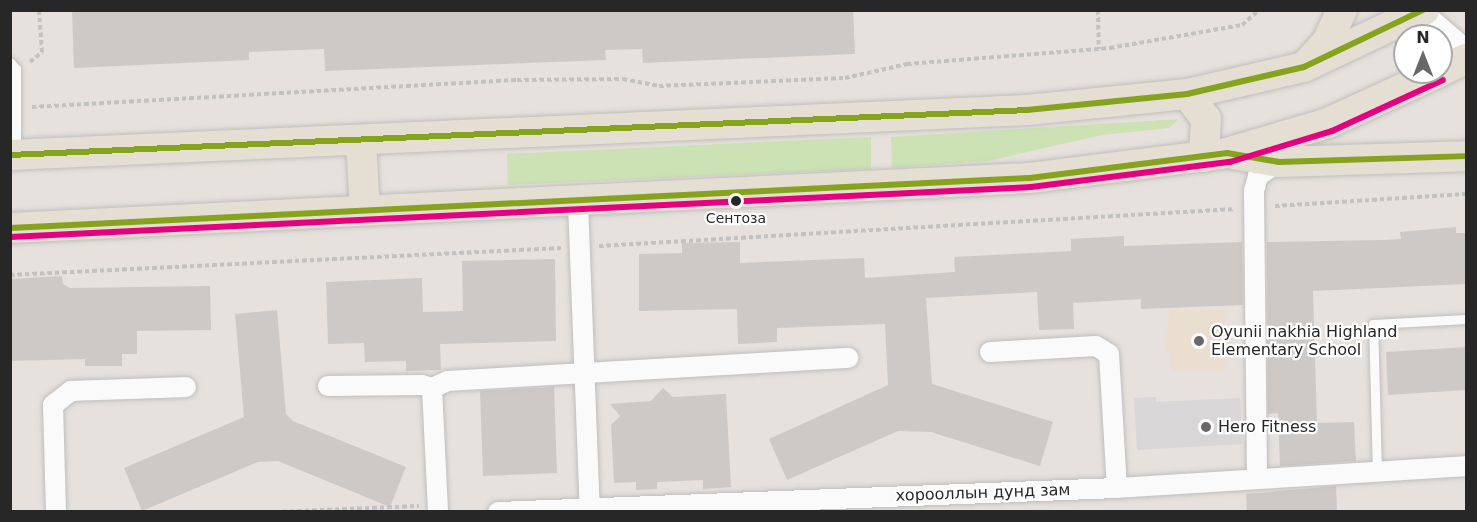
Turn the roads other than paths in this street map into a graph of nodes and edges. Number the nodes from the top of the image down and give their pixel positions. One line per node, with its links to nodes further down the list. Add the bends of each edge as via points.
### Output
1 (1342, 10): 7 (main road, via 1327,42)
2 (1419, 11): 3 (main road); 7 (main road)
3 (1467, 54)
4 (1467, 59): 6 (main road)
5 (13, 66): 11 (lane)
6 (1453, 66)
7 (1304, 68): 9 (main road)
8 (1414, 84): 12 (main road, via 1328,123)
9 (1187, 94): 10 (main road, via 1028,110); 12 (main road, via 1206,119)
10 (361, 141): 11 (main road); 16 (main road)
11 (13, 154)
12 (1216, 155): 14 (main road); 15 (main road, via 1030,178)
13 (1467, 156): 14 (main road)
14 (1279, 162): 27 (street, via 1258,176 1254,191)
15 (578, 203): 16 (main road); 21 (street)
16 (365, 210): 17 (main road)
17 (10, 228)
18 (1467, 319): 26 (lane, via 1373,324)
19 (990, 352): 28 (street, via 1096,346 1109,354)
20 (848, 358): 21 (street)
21 (586, 375): 24 (street, via 448,381); 29 (street)
22 (328, 386): 24 (street)
23 (186, 387): 30 (street, via 71,391 53,405)
24 (432, 388): 31 (street)
25 (1467, 466): 26 (street, хорооллын дунд зам)
26 (1377, 473): 27 (street, хорооллын дунд зам)
27 (1257, 478): 28 (street, хорооллын дунд зам)
28 (1117, 488): 29 (street, хорооллын дунд зам)
29 (590, 510): 32 (street, хорооллын дунд зам)
30 (56, 512)
31 (438, 512)
32 (498, 512)

